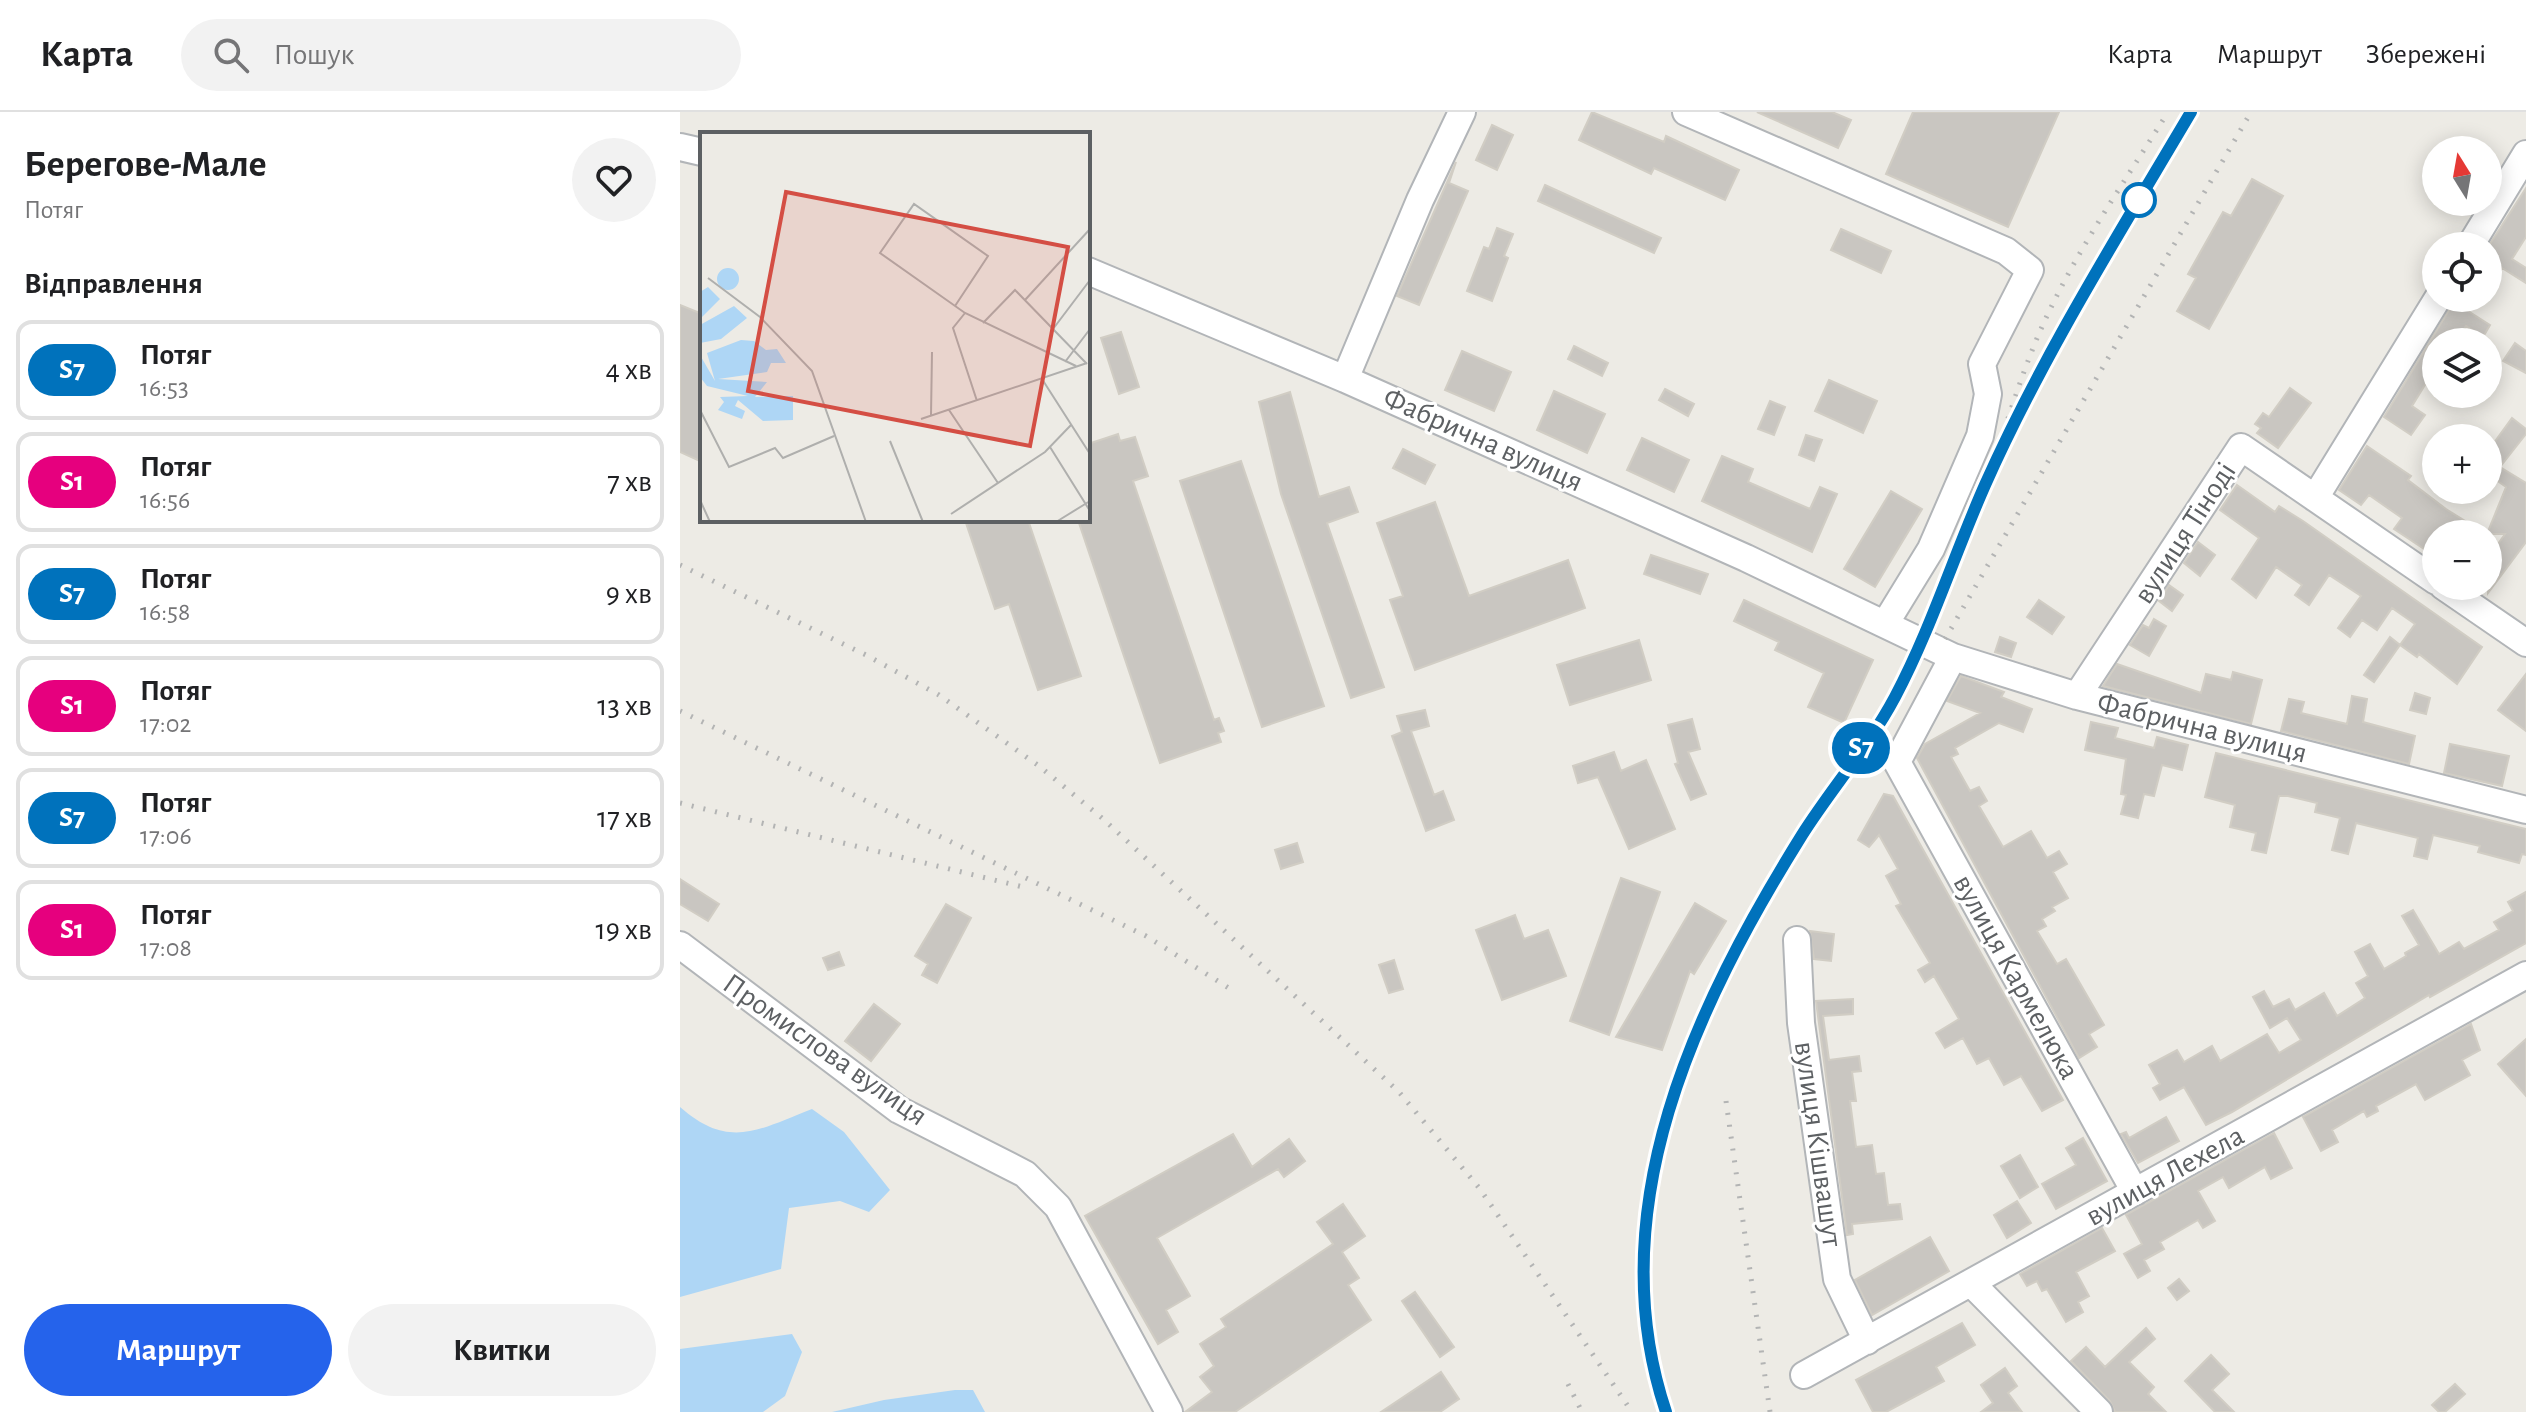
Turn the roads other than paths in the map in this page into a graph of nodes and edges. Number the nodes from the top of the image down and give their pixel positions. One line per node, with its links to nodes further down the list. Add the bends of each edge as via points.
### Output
1 (1462, 112): 9 (street, Фабрична вулиця)
2 (1686, 112): 13 (street, via 2006,251 2030,270 1982,364 1988,394 1980,436 1931,549)
3 (680, 147): 4 (street)
4 (700, 152)
5 (2526, 154): 6 (street)
6 (2479, 232)
7 (1090, 272): 9 (street)
8 (2429, 312): 10 (street)
9 (1345, 379): 13 (street, Фабрична вулиця)
10 (2315, 498): 11 (street, вулиця Тіноді); 16 (street, вулиця Тіноді, via 2241,447)
11 (2422, 571)
12 (2463, 600): 14 (street)
13 (1885, 624): 15 (street, Фабрична вулиця)
14 (2526, 643)
15 (1953, 657): 16 (street, Фабрична вулиця); 21 (street, вулиця Кармелюка, via 1897,762)
16 (2077, 696): 17 (street, Фабрична вулиця)
17 (2526, 810)
18 (1797, 940): 23 (street, вулиця Кішвашут, via 1801,1023 1837,1279)
19 (680, 945): 25 (street, Промислова вулиця, via 899,1110 1025,1174 1058,1207)
20 (2525, 978): 21 (street, вулиця Лехела)
21 (2135, 1192): 22 (street, вулиця Лехела)
22 (1971, 1283): 23 (street, вулиця Лехела); 26 (street)
23 (1867, 1341): 24 (street, вулиця Лехела)
24 (1804, 1375)
25 (1169, 1412)
26 (2099, 1412)

